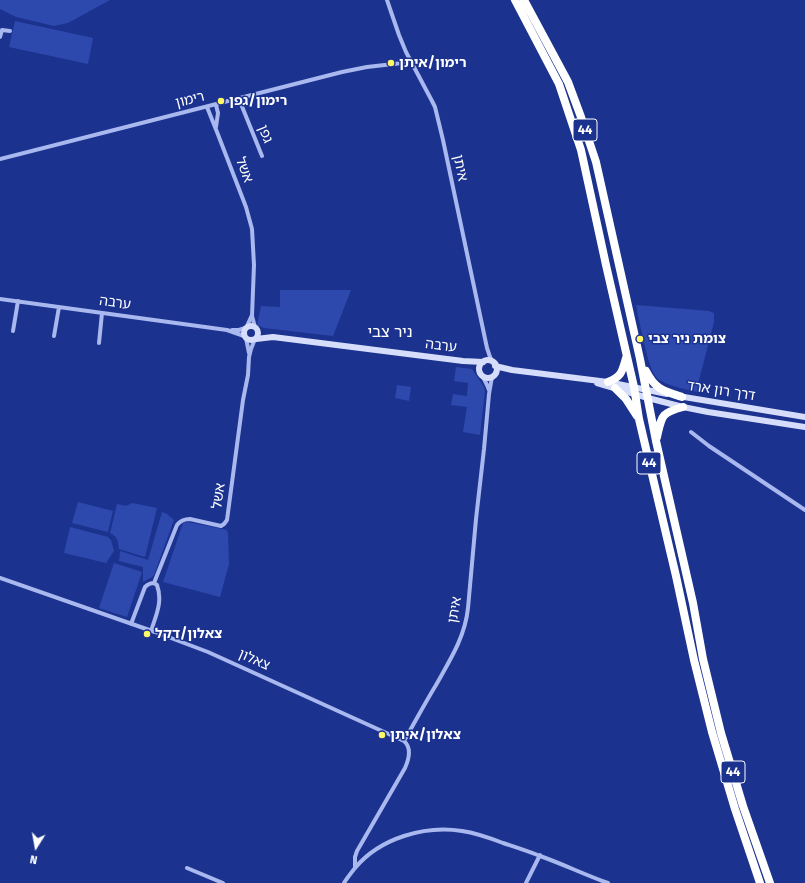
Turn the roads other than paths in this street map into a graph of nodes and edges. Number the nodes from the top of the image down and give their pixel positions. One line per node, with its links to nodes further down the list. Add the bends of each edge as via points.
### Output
1 (387, 0): 6 (street, איתן, via 398,34)
2 (515, 0): 28 (highway, 44, via 559,84 581,150)
3 (524, 0): 30 (highway, 44, via 568,82 590,143)
4 (10, 31): 5 (street, via 2,30)
5 (0, 37)
6 (411, 62): 7 (street, רימון, via 354,70); 27 (street, איתן, via 432,100 437,117)
7 (239, 99): 8 (street, רימון); 11 (street, גפן)
8 (216, 105): 9 (street, רימון); 10 (street, אשל)
9 (207, 107): 10 (street, אשל); 12 (street, רימון)
10 (217, 132): 16 (street, אשל, via 248,212 252,229)
11 (262, 156)
12 (0, 159)
13 (0, 299): 14 (street, ערבה)
14 (18, 301): 15 (street, ערבה); 21 (street)
15 (59, 307): 17 (street, ערבה); 22 (street)
16 (252, 312): 18 (street, אשל); 19 (street, אשל)
17 (102, 313): 20 (street, ערבה); 26 (street)
18 (246, 327): 19 (street, via 251,325); 20 (street, ערבה); 23 (street, via 243,332)
19 (256, 328): 24 (street, ערבה); 25 (street, via 258,334)
20 (227, 330): 23 (street, ערבה)
21 (13, 331)
22 (54, 336)
23 (245, 337): 25 (street); 29 (street, אשל)
24 (273, 337): 25 (street, ערבה); 31 (street, ערבה)
25 (255, 339): 29 (street, אשל)
26 (99, 343)
27 (488, 348): 32 (street, איתן); 33 (street, איתן)
28 (626, 355): 38 (highway, via 621,373); 40 (highway, 44)
29 (249, 357): 52 (street, אשל, via 227,520 219,526 190,519 179,522)
30 (640, 359): 42 (highway, 44); 43 (highway, via 650,380 666,392)
31 (463, 361): 32 (street, ערבה); 35 (street, ערבה, via 476,367)
32 (483, 362): 33 (street, via 489,361); 35 (street, via 479,367)
33 (494, 364): 34 (street); 36 (street, via 496,369)
34 (512, 370): 36 (street); 37 (street)
35 (481, 374): 36 (street, via 486,378); 41 (street, איתן)
36 (493, 376): 41 (street, איתן)
37 (578, 378): 38 (street); 39 (street)
38 (608, 382): 40 (street)
39 (615, 388): 40 (street); 46 (highway)
40 (634, 391): 42 (street, דרך רון ארד); 46 (highway, 44)
41 (490, 394): 55 (street, איתן, via 466,622 459,643)
42 (647, 394): 43 (street, דרך רון ארד); 44 (street, דרך רון ארד); 49 (highway, 44)
43 (682, 397): 45 (street, דרך רון ארד)
44 (683, 407): 47 (street, דרך רון ארד); 49 (highway, via 667,412 660,421)
45 (805, 417)
46 (639, 419): 63 (highway, 44, via 712,732)
47 (805, 427)
48 (692, 432): 50 (street)
49 (656, 442): 64 (highway, 44, via 721,733)
50 (805, 510)
51 (0, 578): 53 (street, צאלון)
52 (154, 583): 53 (street, אשל, via 145,587); 54 (street, via 158,588 160,601)
53 (131, 624): 54 (street, צאלון)
54 (150, 631): 55 (street, צאלון, via 212,654)
55 (404, 741): 57 (street, via 408,745 408,761 356,852)
56 (540, 855): 57 (street, via 474,833 436,829 398,838 373,852); 61 (street); 62 (street)
57 (355, 867): 60 (street)
58 (187, 868): 59 (street)
59 (223, 883)
60 (344, 883)
61 (526, 883)
62 (608, 883)
63 (760, 883)
64 (770, 883)

